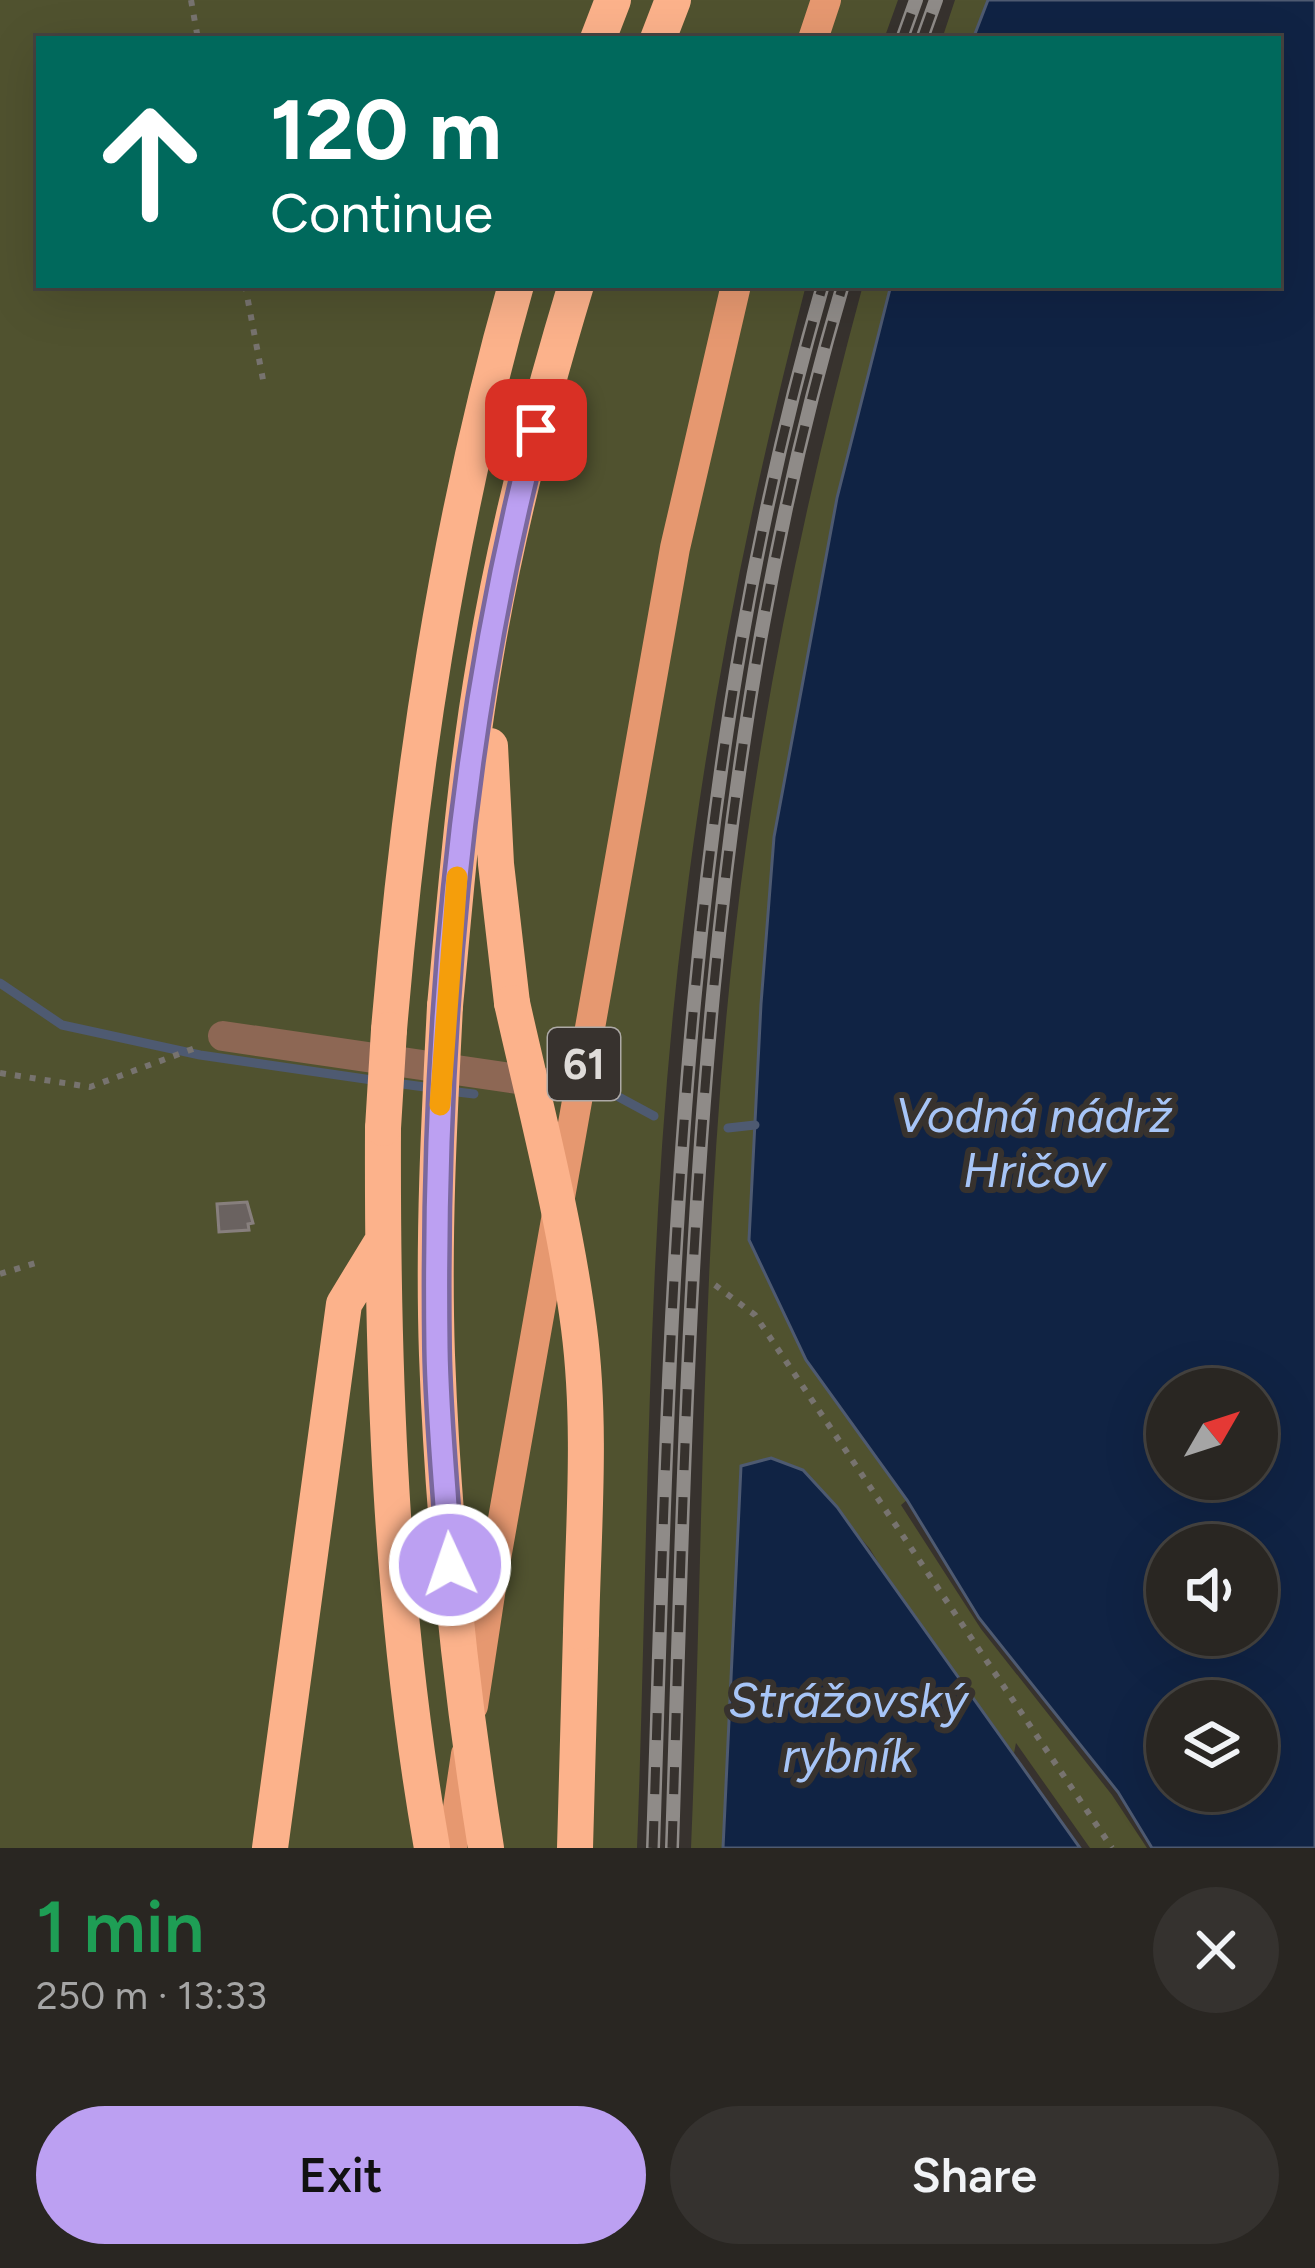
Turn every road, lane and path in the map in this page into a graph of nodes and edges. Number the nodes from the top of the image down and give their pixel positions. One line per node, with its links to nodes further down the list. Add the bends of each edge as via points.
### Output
1 (190, 0): 5 (path)
2 (614, 0): 6 (highway)
3 (673, 0): 7 (highway)
4 (826, 0): 8 (main road)
5 (197, 36)
6 (599, 36)
7 (659, 36)
8 (814, 36)
9 (246, 288): 13 (path)
10 (515, 288): 18 (highway, bridge, via 471,463 419,744 389,1030)
11 (575, 288): 14 (highway)
12 (735, 288): 17 (main road, 61, via 675,548)
13 (264, 385)
14 (485, 659): 25 (highway, bridge, via 445,1006 437,1353 450,1565); 26 (highway, bridge, via 512,1003 579,1327 585,1450)
15 (223, 1036): 16 (path, via 90,1087); 17 (street)
16 (0, 1073)
17 (579, 1088): 24 (main road, 61)
18 (382, 1240): 22 (highway, via 344,1304); 23 (highway, via 398,1600)
19 (39, 1262): 20 (path)
20 (0, 1274)
21 (716, 1285): 27 (path, via 755,1316)
22 (270, 1848)
23 (432, 1848)
24 (452, 1848)
25 (486, 1848)
26 (575, 1848)
27 (1112, 1848)

